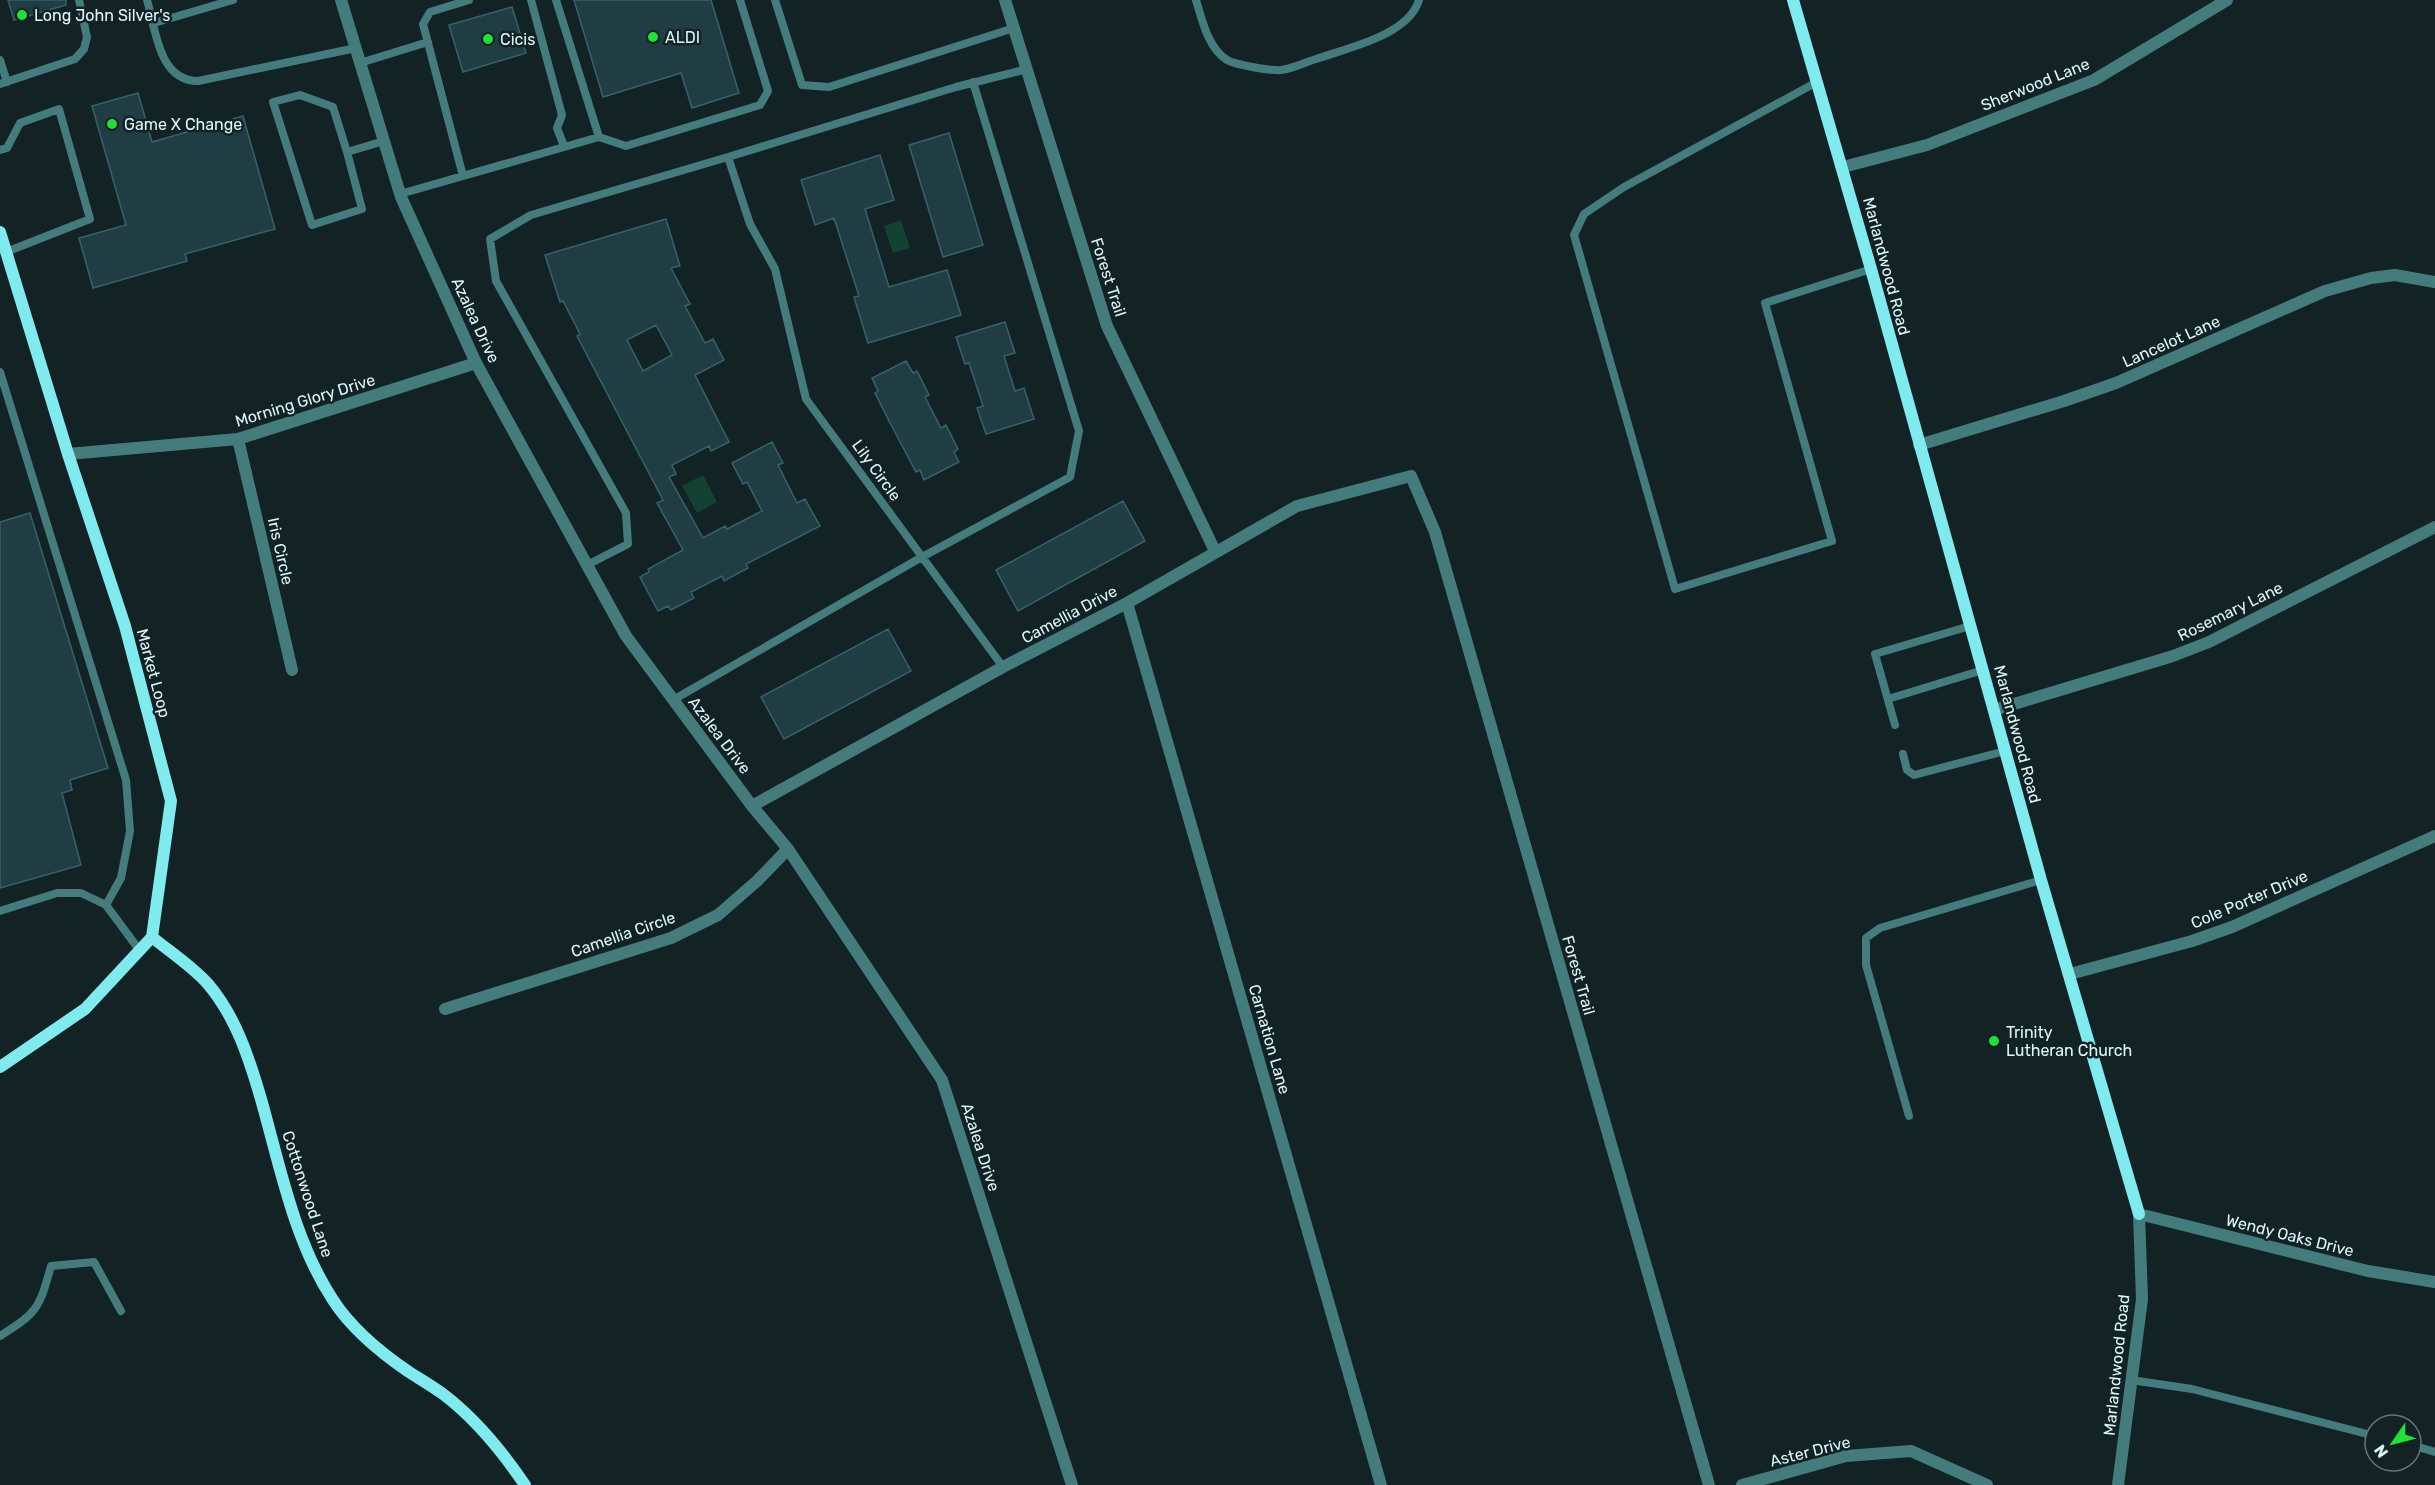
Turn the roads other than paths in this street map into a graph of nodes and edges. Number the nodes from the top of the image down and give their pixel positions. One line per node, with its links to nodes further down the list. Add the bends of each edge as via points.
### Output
1 (79, 0): 24 (lane, via 87,37 84,50 75,59)
2 (147, 0): 15 (lane)
3 (232, 0): 15 (lane)
4 (341, 0): 18 (street, Azalea Drive)
5 (470, 0): 17 (lane, via 430,12 423,24)
6 (531, 0): 27 (lane, via 562,115 557,128)
7 (556, 0): 25 (lane)
8 (740, 0): 25 (lane, via 768,91 760,105 626,146)
9 (775, 0): 16 (lane, via 802,85 829,87)
10 (1005, 0): 16 (street, Forest Trail)
11 (1196, 0): 12 (lane, via 1204,27 1228,60 1281,70 1384,34 1416,12)
12 (1419, 0)
13 (1793, 0): 23 (street, Marlandwood Road)
14 (2227, 0): 31 (street, Sherwood Lane, via 2094,80 1926,145)
15 (154, 23): 18 (lane, via 165,63 186,81)
16 (1014, 28): 21 (street, Forest Trail)
17 (428, 42): 20 (lane); 32 (lane)
18 (356, 48): 20 (street, Azalea Drive)
19 (0, 60): 24 (lane)
20 (360, 63): 26 (street, Azalea Drive)
21 (1027, 69): 22 (lane); 45 (street, Forest Trail, via 1107,326)
22 (972, 82): 30 (lane); 46 (lane, via 1079,431 1070,477)
23 (1817, 82): 31 (street, Marlandwood Road); 36 (lane, via 1624,187 1584,214 1574,236 1675,589 1832,541 1765,303)
24 (4, 83)
25 (599, 137): 27 (lane)
26 (384, 141): 29 (lane); 33 (street, Azalea Drive)
27 (564, 146): 32 (lane)
28 (0, 150): 35 (lane, via 7,148 20,123 59,109 90,219)
29 (347, 152): 29 (lane, via 333,107 300,95 273,102 312,225 362,209)
30 (728, 157): 46 (lane, Lily Circle, via 750,225 775,269 806,399); 47 (lane, via 531,215 490,239 496,281 626,513 628,544)
31 (1842, 167): 36 (street, Marlandwood Road)
32 (464, 176): 33 (lane)
33 (399, 194): 38 (street, Azalea Drive)
34 (0, 232): 35 (street, Market Loop)
35 (6, 252): 42 (street, Market Loop)
36 (1871, 269): 41 (street, Marlandwood Road)
37 (2435, 282): 41 (street, Lancelot Lane, via 2395,275 2325,291 2116,383)
38 (477, 363): 40 (street, Morning Glory Drive); 47 (street, Azalea Drive)
39 (0, 372): 63 (lane, via 126,780 130,831 121,878)
40 (238, 439): 42 (street, Morning Glory Drive); 51 (street, Iris Circle)
41 (1919, 445): 49 (street, Marlandwood Road)
42 (68, 454): 65 (street, Market Loop, via 125,626 171,801)
43 (1411, 476): 45 (street, Camellia Drive, via 1297,506); 80 (street, Forest Trail, via 1435,532)
44 (2435, 527): 55 (street, Rosemary Lane, via 2173,657)
45 (1215, 551): 48 (street, Camellia Drive)
46 (922, 557): 50 (lane, Lily Circle); 54 (lane)
47 (587, 565): 54 (street, Azalea Drive, via 626,636)
48 (1127, 603): 50 (street, Camellia Drive); 79 (street, Carnation Lane)
49 (1970, 626): 52 (street, Marlandwood Road); 53 (lane, via 1875,654)
50 (1003, 668): 59 (street, Camellia Drive)
51 (292, 670)
52 (1983, 670): 53 (lane); 55 (street, Marlandwood Road)
53 (1888, 699): 56 (lane)
54 (673, 700): 59 (street, Azalea Drive)
55 (1994, 710): 57 (street, Marlandwood Road)
56 (1895, 725)
57 (2005, 751): 58 (lane, via 1914,775 1907,770); 62 (street, Marlandwood Road)
58 (1903, 754)
59 (752, 806): 61 (street, Azalea Drive)
60 (2435, 836): 67 (street, Cole Porter Drive, via 2232,927)
61 (788, 849): 68 (street, Camellia Circle, via 718,915 671,938); 78 (street, Azalea Drive, via 942,1080)
62 (2041, 880): 67 (street, Marlandwood Road); 70 (lane, via 1880,927 1866,938 1866,965)
63 (106, 905): 64 (lane, via 81,893 69,892); 66 (lane)
64 (0, 911)
65 (152, 937): 66 (street); 77 (street, Cottonwood Lane, via 207,983 229,1014 244,1045 312,1265 334,1302 365,1336 406,1370 444,1394 473,1421 501,1448)
66 (140, 951): 69 (street, via 85,1009)
67 (2070, 974): 71 (street, Marlandwood Road)
68 (445, 1009)
69 (0, 1067)
70 (1909, 1116)
71 (2139, 1214): 72 (street, Wendy Oaks Drive, via 2368,1271); 75 (street, Marlandwood Road, via 2142,1299)
72 (2435, 1282)
73 (121, 1311): 74 (lane, via 94,1262 51,1266 41,1302 27,1318)
74 (0, 1336)
75 (2132, 1380): 76 (lane, via 2192,1389); 83 (street, Marlandwood Road)
76 (2363, 1433)
77 (525, 1485)
78 (1072, 1485)
79 (1381, 1485)
80 (1708, 1485)
81 (1742, 1485): 82 (street, Aster Drive, via 1846,1456 1911,1450)
82 (1987, 1485)
83 (2118, 1485)

